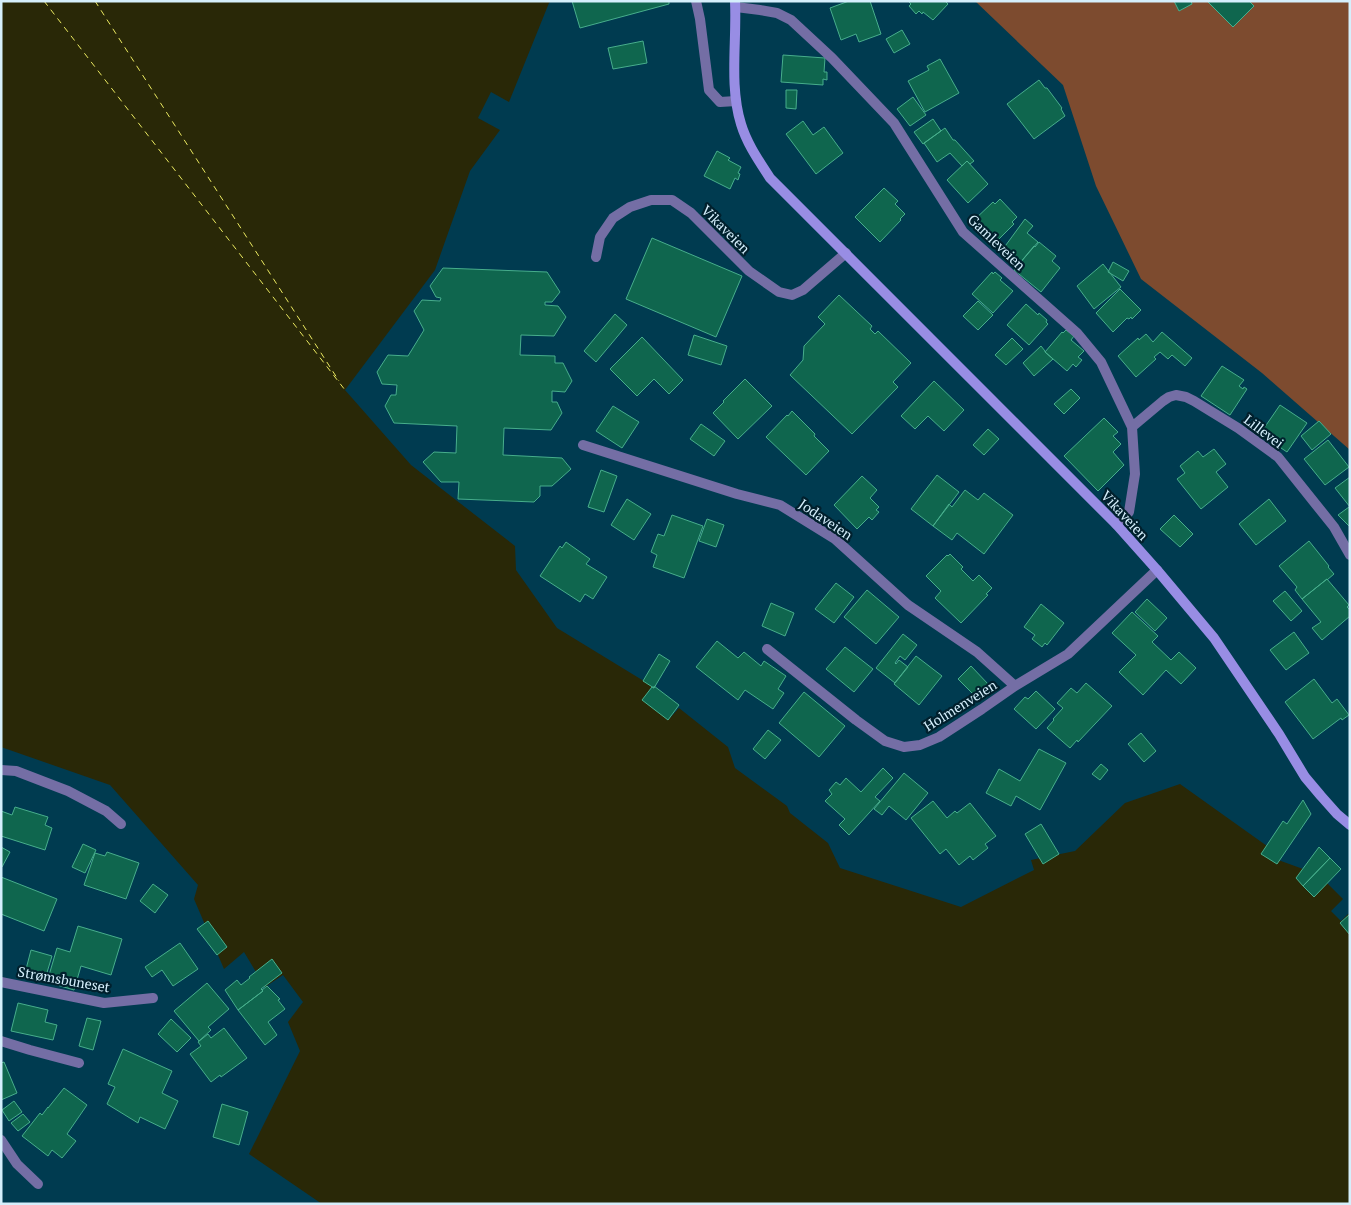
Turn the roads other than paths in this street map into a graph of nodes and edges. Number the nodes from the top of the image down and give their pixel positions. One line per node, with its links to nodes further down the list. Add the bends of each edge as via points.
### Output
1 (696, 1): 3 (street, via 709,90 720,102)
2 (736, 4): 3 (main road, Vikaveien); 6 (street, Gamleveien, via 777,13 791,20 894,123 963,232 1078,333 1101,362)
3 (736, 101): 4 (main road, Vikaveien, via 747,140 770,178)
4 (846, 253): 5 (street, Vikaveien, via 804,290 792,295 780,292 749,271 691,213 672,200 651,200 630,207 613,218 600,237); 8 (main road, Vikaveien)
5 (596, 256)
6 (1132, 427): 8 (street, Gamleveien, via 1135,474 1129,512); 9 (street, Lillevei, via 1169,397 1176,395 1194,401 1278,457 1334,527)
7 (583, 445): 12 (street, Jodaveien, via 780,505 835,539 908,605 977,652)
8 (1116, 524): 10 (main road, Vikaveien)
9 (1350, 555)
10 (1157, 570): 12 (street, Holmenveien, via 1068,654); 15 (main road, Vikaveien, via 1214,638 1306,777)
11 (767, 649): 12 (street, Holmenveien, via 877,736 904,747 939,737)
12 (1015, 686)
13 (1, 770): 14 (street, via 16,771 68,791 106,811)
14 (121, 824)
15 (1350, 825)
16 (1, 982): 17 (street, Strømsbuneset, via 104,1003)
17 (153, 998)
18 (1, 1041): 19 (street)
19 (79, 1063)
20 (1, 1140): 21 (street, via 17,1164)
21 (38, 1184)

